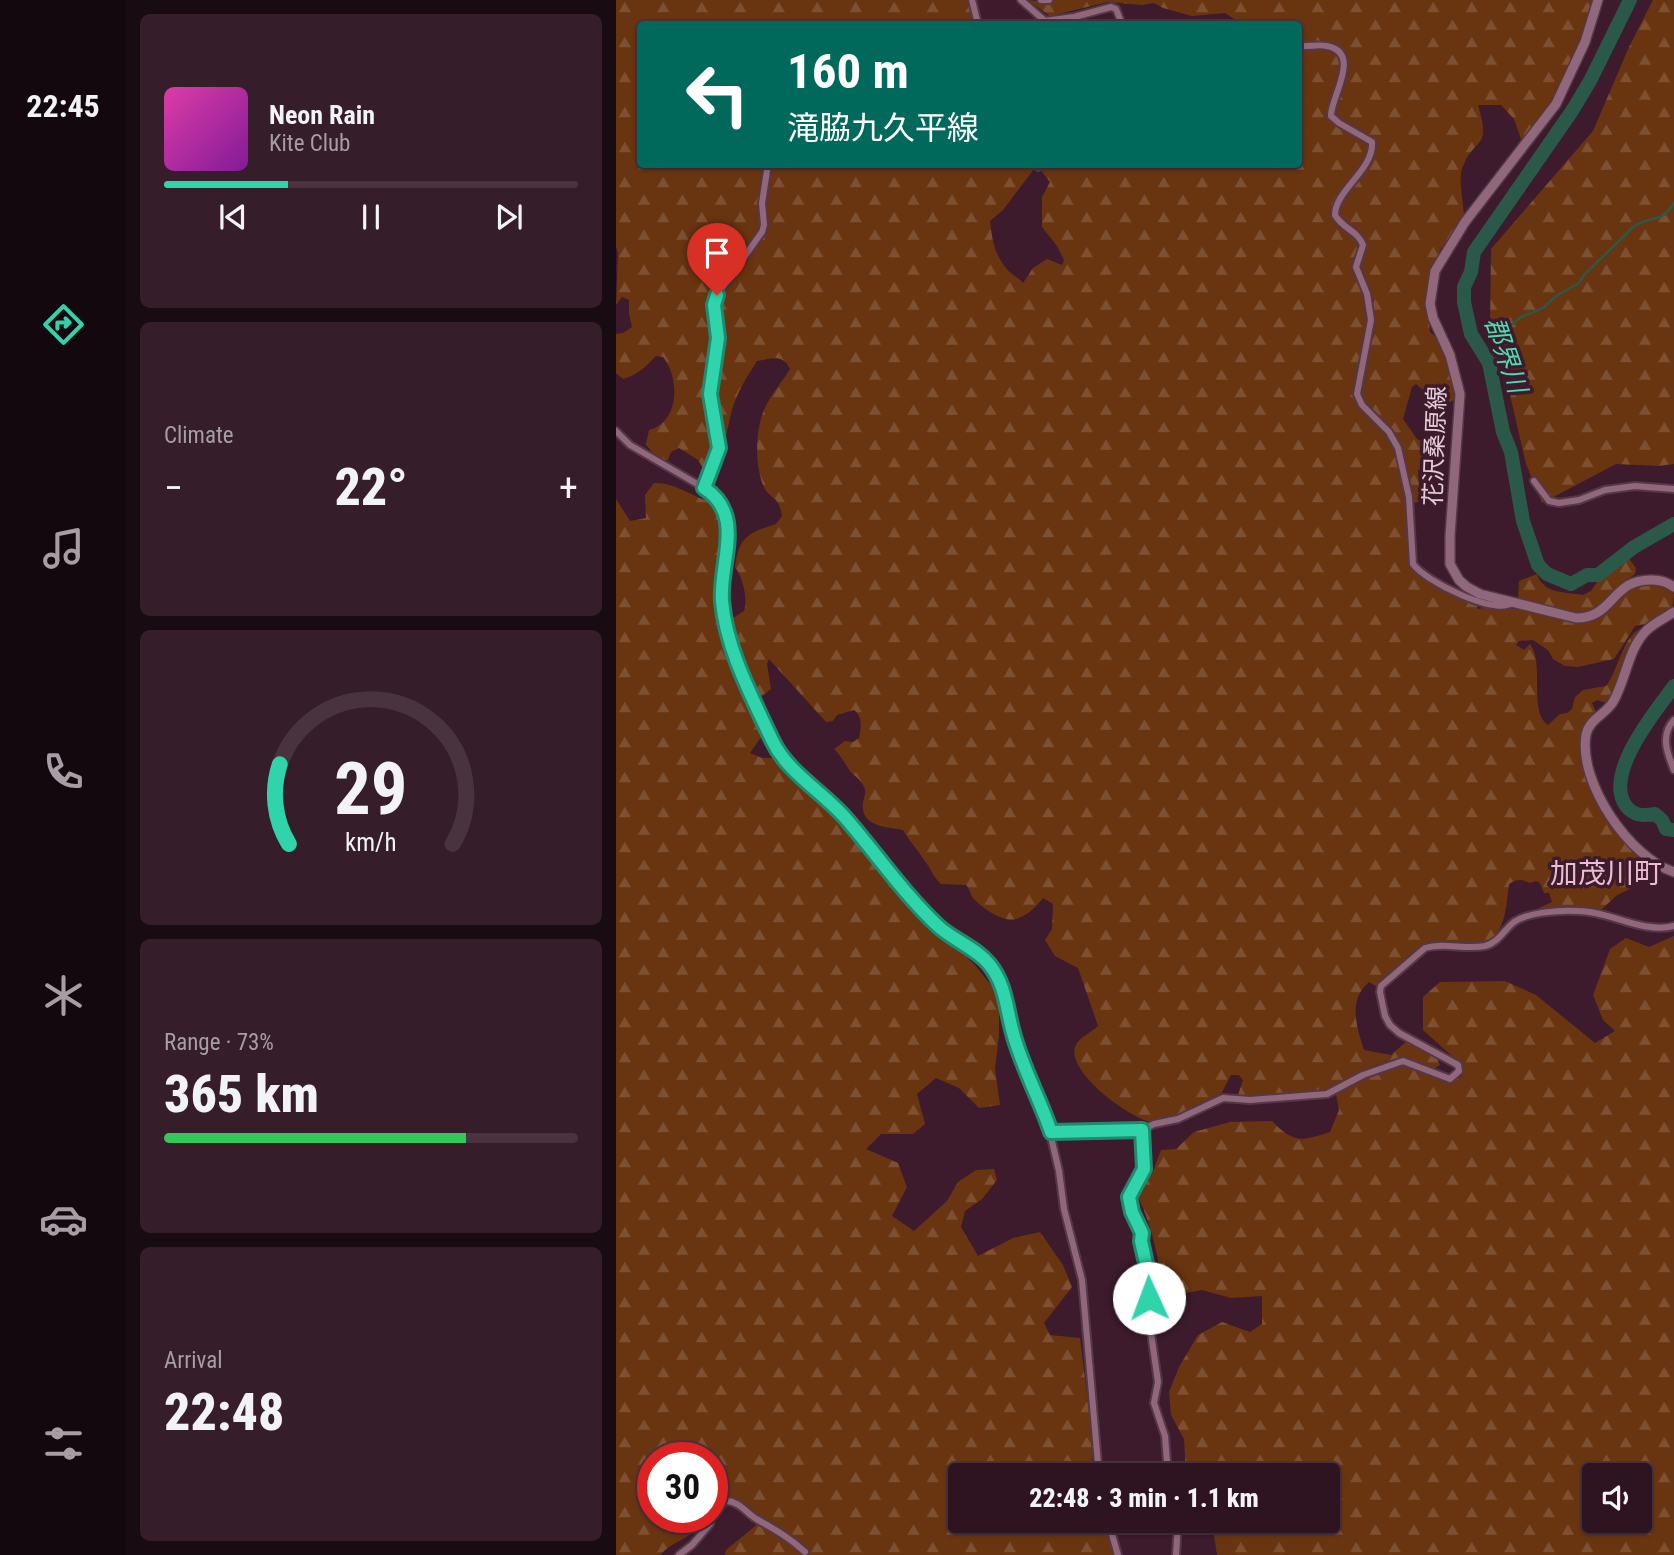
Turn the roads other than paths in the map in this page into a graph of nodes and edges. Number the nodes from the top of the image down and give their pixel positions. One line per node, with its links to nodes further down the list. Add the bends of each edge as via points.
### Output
1 (972, 0): 6 (street)
2 (1021, 0): 7 (street)
3 (1041, 0): 4 (street)
4 (1049, 0)
5 (1598, 0): 17 (main road, 花沢桑原線, via 1585,42 1556,104 1465,222 1435,271 1431,290 1433,318 1450,355 1460,394 1450,564 1467,587)
6 (977, 21)
7 (1045, 21)
8 (1045, 21): 9 (street, via 1111,7)
9 (1121, 21)
10 (1302, 46): 17 (street, via 1326,46 1339,54 1343,79 1331,116 1373,142 1364,167 1335,215 1363,245 1356,267 1371,320 1357,394 1398,448 1409,497 1413,564 1426,576 1487,605)
11 (767, 168): 14 (street, via 762,232 714,305 718,338 710,394 719,448)
12 (616, 431): 14 (street, via 630,445)
13 (1534, 481): 15 (street, via 1549,501 1559,503 1635,486)
14 (704, 488): 24 (street, via 719,501 727,520 722,581 726,626 774,744 797,773 849,821 906,895 995,973)
15 (1674, 489)
16 (1674, 587): 17 (main road, 花沢桑原線, via 1660,580 1635,580 1600,612 1586,618)
17 (1512, 603)
18 (1674, 612): 21 (main road, via 1647,629 1637,642 1611,705 1590,724 1586,749 1594,790 1608,814 1653,862)
19 (1674, 720): 20 (street, via 1665,743)
20 (1674, 770)
21 (1674, 872)
22 (1674, 926): 23 (street, via 1651,927 1575,910 1526,917 1485,946 1425,948 1381,986 1385,1016 1399,1033 1458,1065 1456,1076 1443,1078 1403,1062 1363,1075 1327,1094 1223,1098)
23 (1142, 1130): 24 (street); 26 (street, via 1144,1169 1129,1197 1141,1228 1151,1286 1147,1305 1158,1382 1154,1404 1165,1436)
24 (1051, 1132): 25 (street, via 1082,1280)
25 (1098, 1463)
26 (1167, 1463)
27 (728, 1501): 31 (street, via 781,1532)
28 (701, 1533): 32 (street)
29 (1112, 1533): 33 (street)
30 (1177, 1533): 34 (street)
31 (804, 1552)
32 (679, 1555)
33 (1118, 1555)
34 (1176, 1555)

